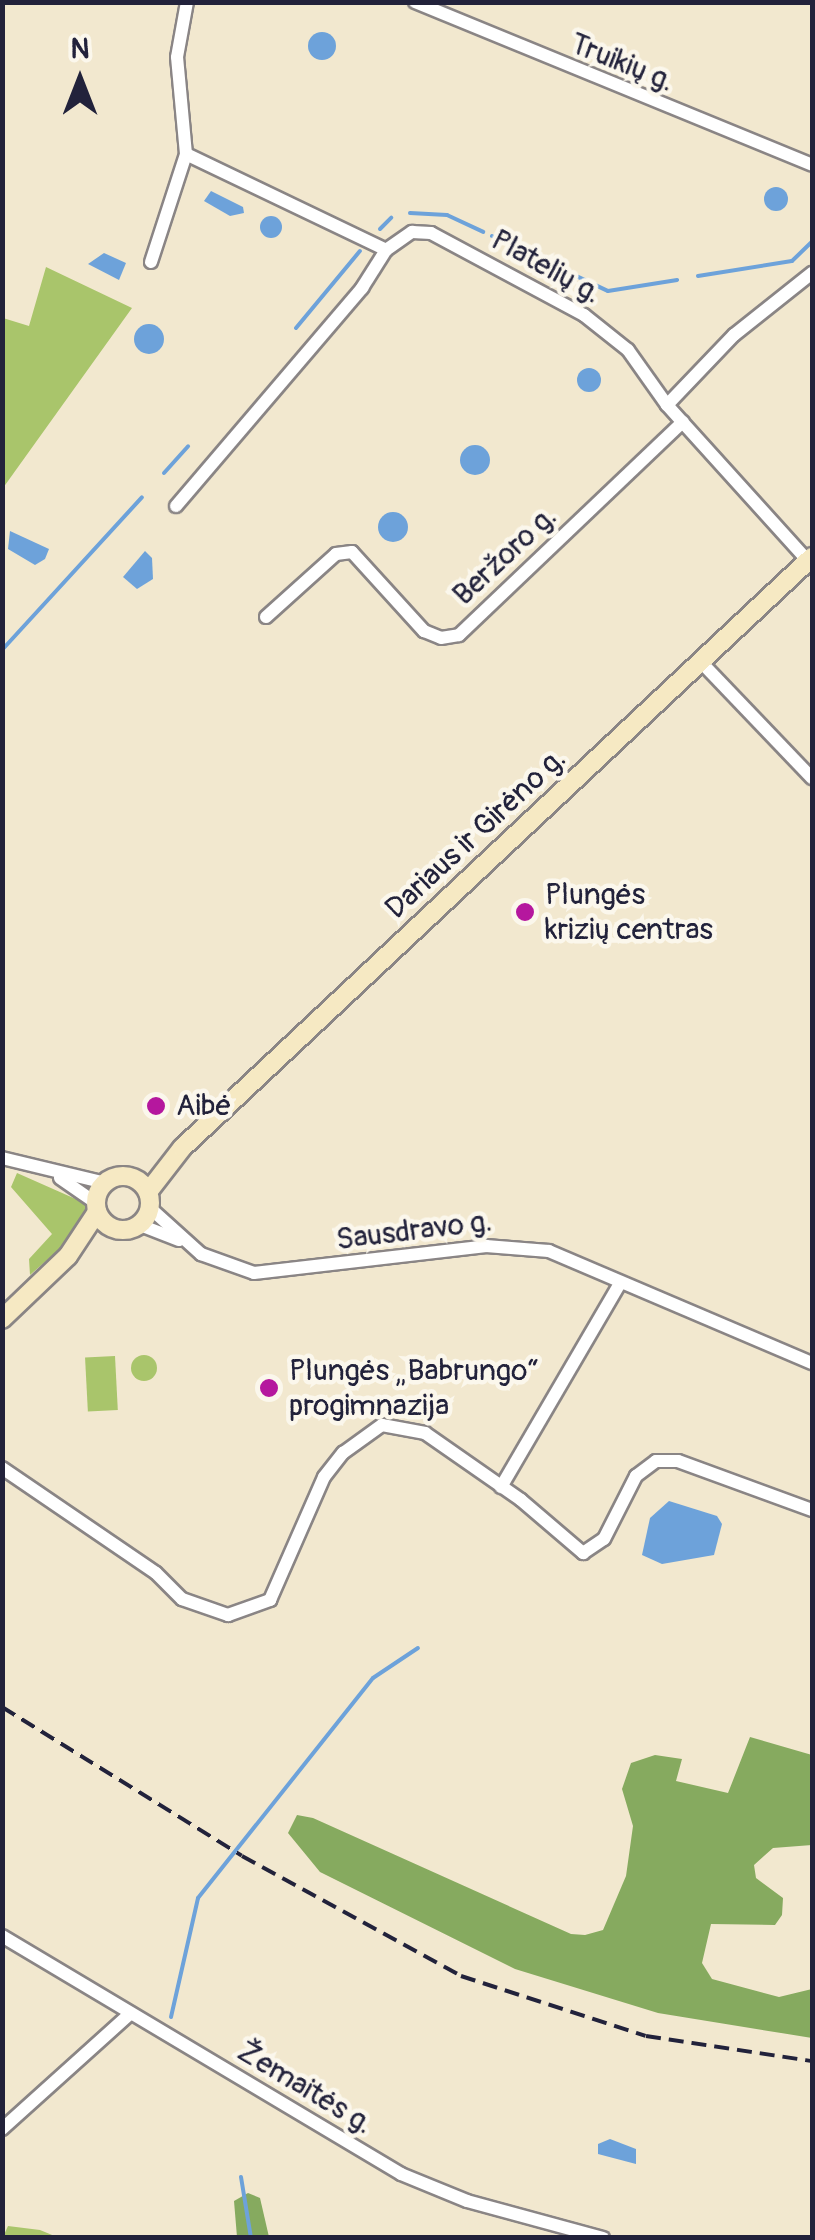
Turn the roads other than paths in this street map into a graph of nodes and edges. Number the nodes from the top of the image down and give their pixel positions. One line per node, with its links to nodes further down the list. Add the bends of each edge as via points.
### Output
1 (187, 2): 5 (street, via 177,57)
2 (415, 2): 4 (street, Truikių g.)
3 (455, 2): 4 (street)
4 (448, 18): 6 (street, Truikių g.)
5 (186, 154): 7 (street); 8 (street)
6 (812, 165)
7 (386, 250): 10 (street, Platelių g., via 412,232 431,232 584,315 628,350); 12 (street, via 362,288)
8 (151, 262)
9 (812, 273): 10 (street, via 734,335)
10 (667, 405): 11 (street, Platelių g.)
11 (683, 422): 13 (street, Platelių g.); 14 (street, Beržoro g., via 458,635 424,631 352,552 336,554)
12 (176, 506)
13 (810, 559): 15 (main road, Dariaus ir Girėno g.)
14 (266, 618)
15 (700, 661): 16 (street); 17 (main road, Dariaus ir Girėno g.)
16 (812, 778)
17 (178, 1152): 20 (main road, Dariaus ir Girėno g.); 22 (main road, Dariaus ir Girėno g.)
18 (2, 1158): 19 (street)
19 (53, 1174): 21 (street); 23 (street)
20 (134, 1178): 21 (main road, Dariaus ir Girėno g.); 22 (main road)
21 (105, 1183): 23 (main road)
22 (149, 1200): 24 (main road, Dariaus ir Girėno g.); 26 (street, Sausdravo g.)
23 (96, 1208): 25 (main road); 27 (main road)
24 (140, 1225): 25 (main road); 26 (street, Sausdravo g.)
25 (112, 1228): 27 (main road)
26 (186, 1243): 28 (street, Sausdravo g., via 230,1268 265,1274 527,1246)
27 (68, 1256): 29 (main road)
28 (620, 1285): 30 (street, Sausdravo g.); 32 (street)
29 (2, 1319)
30 (812, 1363)
31 (2, 1468): 32 (street, via 208,1614 254,1611 270,1600 324,1477 342,1453 382,1424 424,1433)
32 (501, 1487): 33 (street, via 583,1554 604,1539 636,1476 656,1461 678,1461)
33 (812, 1510)
34 (2, 1936): 35 (street, Žemaitės g.)
35 (131, 2013): 36 (street); 37 (street, Žemaitės g., via 401,2174)
36 (2, 2128)
37 (582, 2236): 38 (street, Žemaitės g.)
38 (602, 2238)

